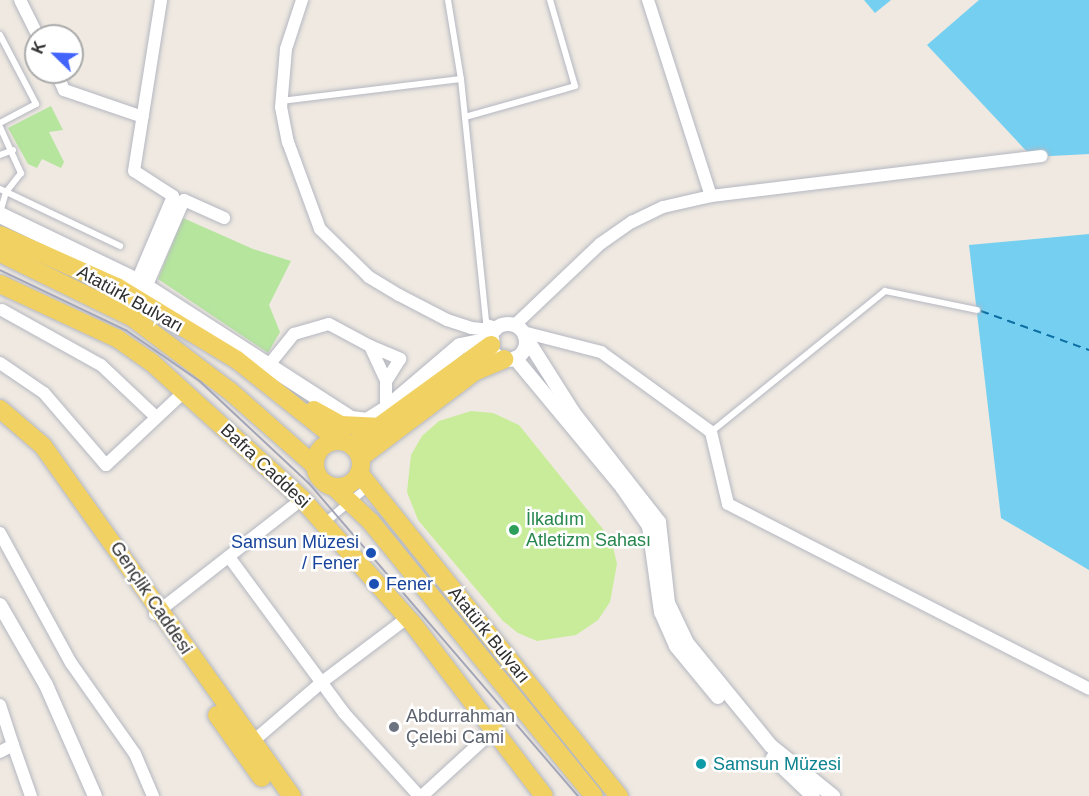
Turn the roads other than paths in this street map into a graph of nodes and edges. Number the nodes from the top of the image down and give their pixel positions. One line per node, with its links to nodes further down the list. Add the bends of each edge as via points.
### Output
1 (21, 0): 7 (street)
2 (161, 0): 12 (street)
3 (302, 0): 11 (street, via 286,49)
4 (448, 0): 9 (lane)
5 (550, 0): 13 (lane, via 575,86)
6 (648, 0): 19 (street)
7 (32, 24)
8 (0, 35): 14 (lane, via 36,104)
9 (461, 80): 11 (lane); 13 (lane)
10 (61, 84): 12 (street, via 64,90)
11 (281, 101): 31 (street, via 288,142 307,198 320,229 344,256 369,277 447,320)
12 (143, 117): 20 (street, via 134,171)
13 (465, 117): 31 (lane, via 486,322)
14 (0, 125): 15 (lane)
15 (13, 150): 16 (lane); 18 (lane, via 21,173)
16 (0, 155)
17 (1042, 156): 19 (street)
18 (3, 191): 21 (lane); 24 (lane)
19 (711, 196): 30 (street, via 663,207 632,222 518,322)
20 (178, 198): 22 (street); 27 (street)
21 (0, 214): 27 (main road)
22 (224, 218)
23 (0, 235): 34 (main road, Atatürk Bulvarı, via 117,287)
24 (120, 246)
25 (0, 253): 45 (main road, Atatürk Bulvarı, via 133,318 230,391)
26 (0, 284): 38 (main road, Bafra Caddesi, via 118,339)
27 (141, 284): 36 (main road)
28 (977, 310): 43 (lane, via 885,291)
29 (0, 311): 41 (street, via 101,365)
30 (522, 332): 31 (street); 33 (street, via 525,347); 43 (street, via 601,352); 72 (street, via 573,412 659,522 668,603 687,643 771,746)
31 (494, 335): 33 (street); 42 (main road)
32 (370, 346): 36 (street, via 329,324 313,327 294,334 272,361); 37 (street); 37 (street, via 400,359)
33 (510, 359): 44 (main road, via 474,372); 71 (street, via 622,487 649,526 661,612 676,646 793,781)
34 (237, 360): 42 (main road, via 340,425); 44 (main road, Atatürk Bulvarı)
35 (0, 363): 41 (street, via 44,393 106,465)
36 (273, 368): 42 (main road, via 351,419)
37 (386, 381): 42 (street)
38 (185, 391): 41 (street); 47 (main road, Bafra Caddesi)
39 (0, 409): 53 (main road, Gençlik Caddesi, via 43,446)
40 (0, 416): 53 (main road, Gençlik Caddesi, via 40,451)
41 (155, 416)
42 (384, 418): 44 (main road)
43 (711, 432): 56 (street, via 728,504)
44 (356, 461): 45 (main road, via 324,445); 46 (main road, via 349,484); 48 (street); 70 (main road, Atatürk Bulvarı)
45 (315, 465): 46 (main road, Atatürk Bulvarı, via 320,480)
46 (334, 487): 48 (main road, Atatürk Bulvarı)
47 (302, 499): 49 (main road, Bafra Caddesi); 51 (street)
48 (350, 502): 49 (street); 69 (main road, Atatürk Bulvarı, via 371,522)
49 (324, 523): 54 (main road, Bafra Caddesi)
50 (0, 533): 64 (street, via 71,663 135,754)
51 (228, 558): 53 (street); 55 (street)
52 (0, 605): 63 (street, via 46,685)
53 (158, 613): 59 (main road, Gençlik Caddesi); 65 (main road, Gençlik Caddesi, via 241,751)
54 (407, 618): 55 (street); 58 (main road, Bafra Caddesi)
55 (322, 682): 59 (street); 67 (street)
56 (1089, 689)
57 (0, 705): 60 (street)
58 (494, 730): 67 (street); 68 (main road, Bafra Caddesi)
59 (251, 743): 66 (main road, Gençlik Caddesi)
60 (13, 745): 61 (street); 62 (street)
61 (0, 752)
62 (31, 796)
63 (94, 796)
64 (153, 796)
65 (276, 796)
66 (292, 796)
67 (421, 796)
68 (544, 796)
69 (594, 796)
70 (619, 796)
71 (813, 796)
72 (833, 796)

